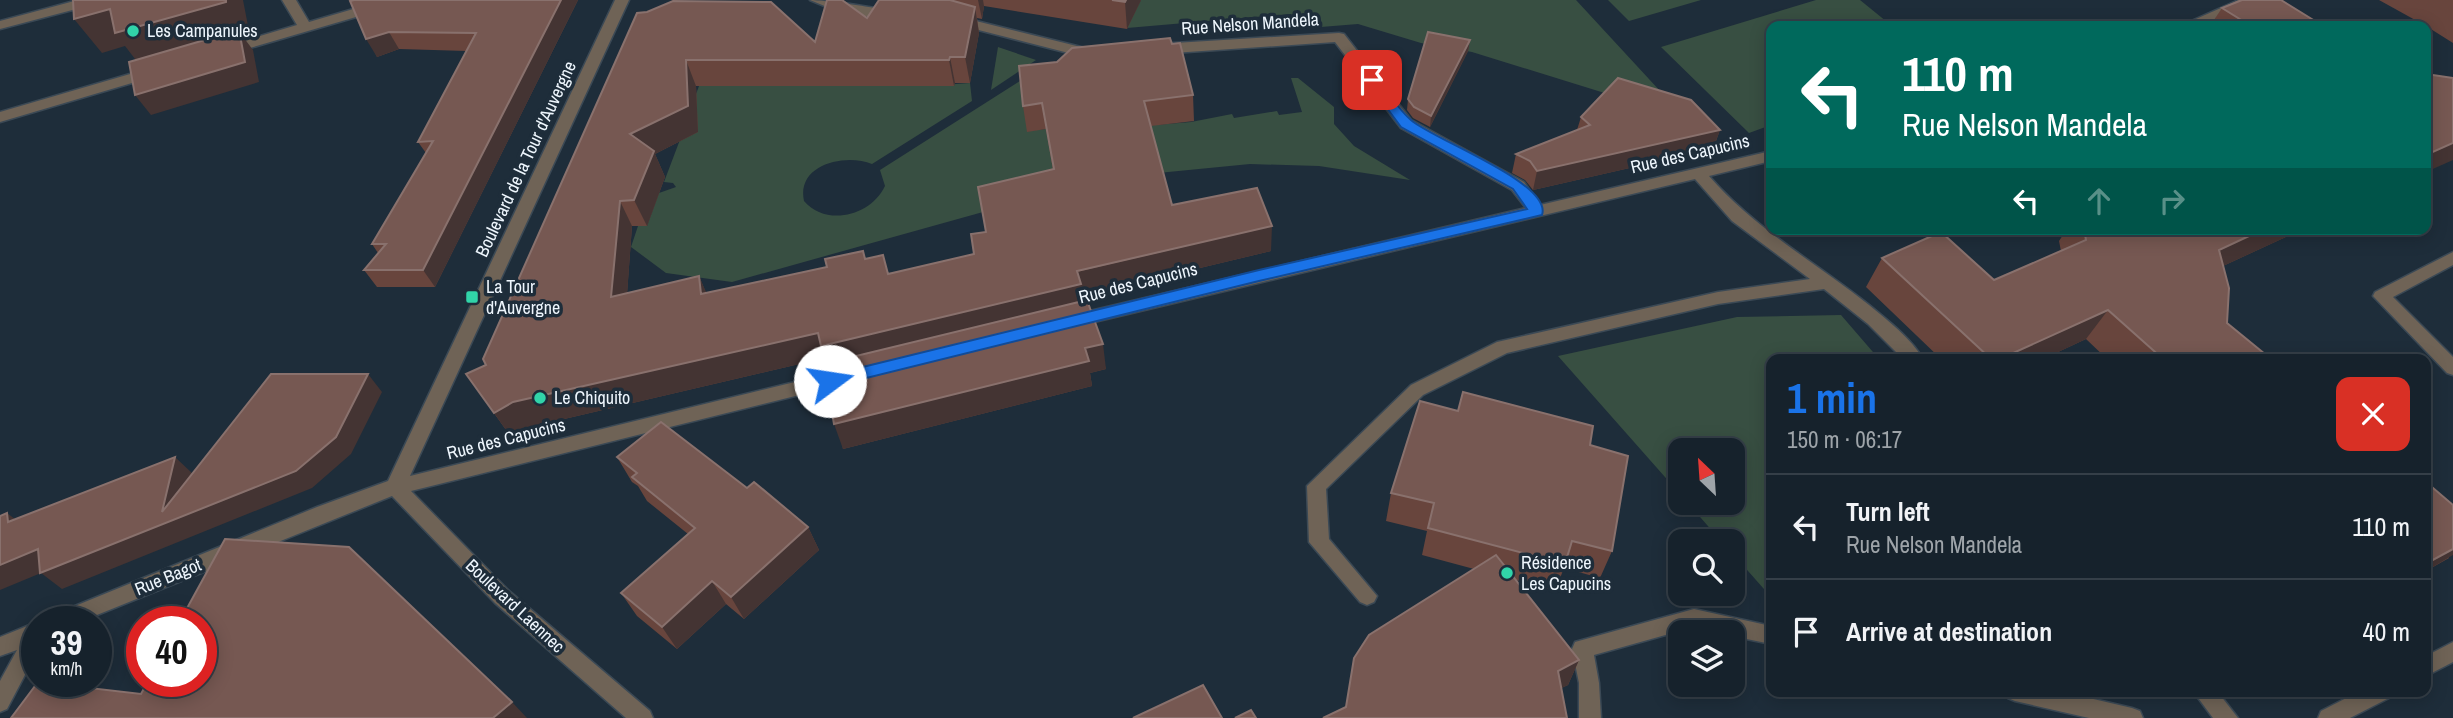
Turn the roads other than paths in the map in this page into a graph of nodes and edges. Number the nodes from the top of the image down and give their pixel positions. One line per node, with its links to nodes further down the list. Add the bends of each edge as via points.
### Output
1 (94, 0): 10 (street)
2 (289, 0): 11 (street)
3 (399, 0): 11 (street)
4 (622, 0): 26 (street, Boulevard de la Tour d'Auvergne, via 613,33)
5 (817, 0): 7 (street, via 844,10)
6 (2251, 0): 9 (street)
7 (912, 15)
8 (939, 15): 13 (street)
9 (2199, 21)
10 (2, 25)
11 (305, 27): 14 (street)
12 (1143, 50): 19 (street, Rue Nelson Mandela, via 1339,37 1406,124 1518,186)
13 (1094, 53)
14 (212, 55)
15 (172, 66): 16 (street)
16 (0, 117)
17 (1766, 157): 18 (street, Rue des Capucins)
18 (1698, 173): 19 (street, Rue des Capucins); 21 (street, via 1737,216)
19 (1537, 212): 22 (street, Rue des Capucins)
20 (2453, 258): 24 (street, via 2381,296)
21 (1829, 282): 23 (street, via 1891,331); 27 (street, via 1718,298 1503,347 1416,390 1316,486 1319,542)
22 (1058, 325)
23 (1910, 354)
24 (2453, 368)
25 (870, 371): 26 (street, Rue des Capucins)
26 (395, 487): 28 (street, Rue Bagot); 39 (street, Boulevard Laennec, via 502,597)
27 (1367, 596)
28 (97, 606)
29 (1766, 634): 40 (street, via 1694,618 1582,649)
30 (21, 638): 31 (street)
31 (0, 647)
32 (2453, 651): 34 (street)
33 (21, 662): 38 (street)
34 (2431, 664)
35 (2041, 697): 41 (street)
36 (2208, 697): 42 (street)
37 (2370, 697): 43 (street)
38 (0, 702)
39 (642, 718)
40 (1590, 718)
41 (2132, 718)
42 (2227, 718)
43 (2329, 718)

